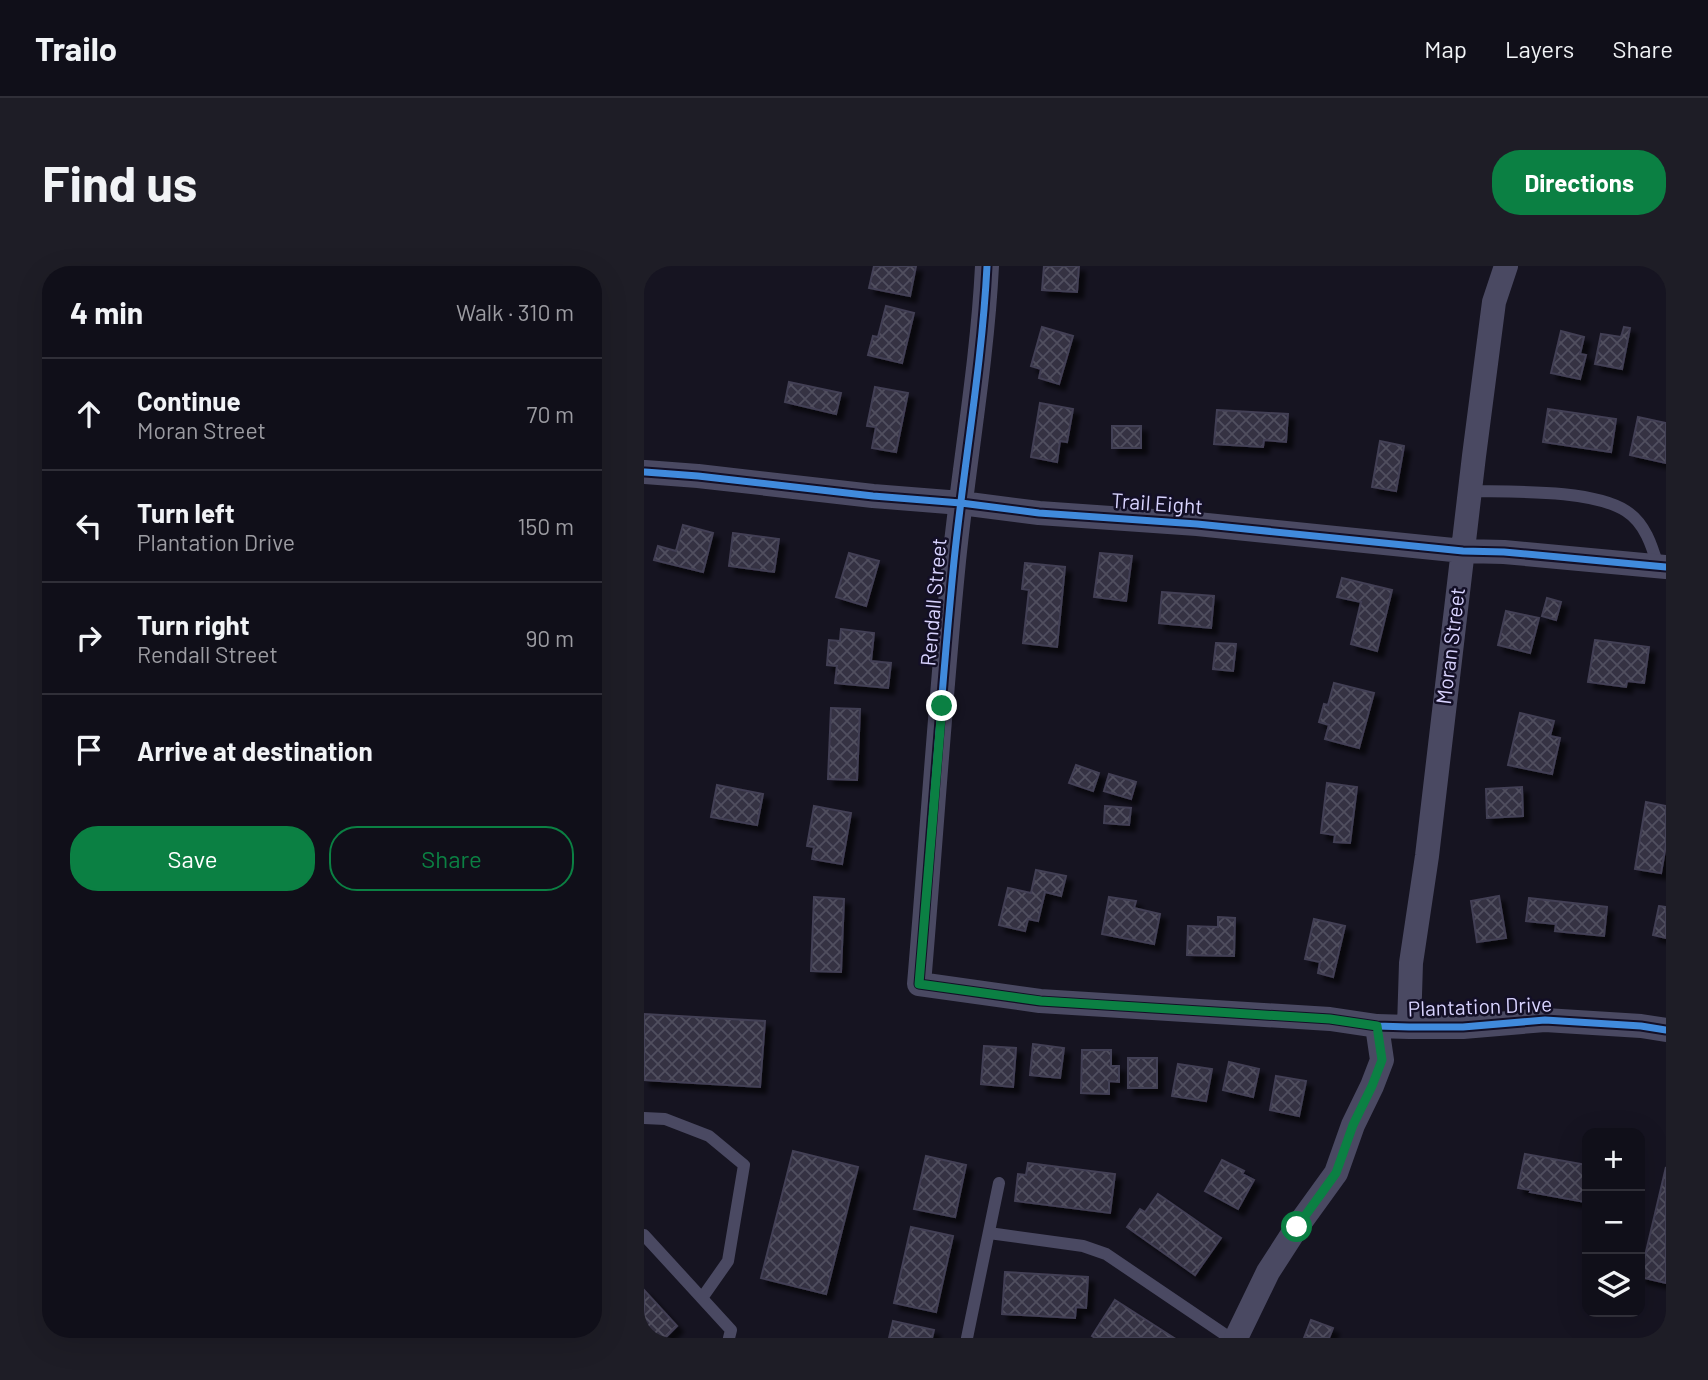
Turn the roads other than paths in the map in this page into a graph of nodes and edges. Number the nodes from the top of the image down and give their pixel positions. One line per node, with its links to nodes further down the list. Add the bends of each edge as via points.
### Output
1 (986, 266): 5 (street, Rendall Street)
2 (1506, 266): 4 (street, Moran Street, via 1494,302)
3 (645, 472): 5 (street, Trail Eight)
4 (1470, 491): 6 (street, Moran Street); 7 (lane, via 1558,494 1613,505 1641,525)
5 (961, 503): 6 (street, Trail Eight); 8 (street, Rendall Street)
6 (1463, 551): 7 (street, Trail Eight); 10 (street, Moran Street, via 1411,963)
7 (1662, 567)
8 (919, 984): 9 (street, Plantation Drive, via 1041,1001)
9 (1377, 1026): 10 (street, Plantation Drive); 20 (street, via 1382,1060 1336,1173 1269,1272)
10 (1409, 1027): 11 (street, Plantation Drive, via 1545,1020)
11 (1666, 1030)
12 (644, 1118): 16 (lane, via 665,1119 709,1136 744,1165 728,1261)
13 (999, 1183): 14 (lane)
14 (989, 1233): 18 (lane); 19 (lane, via 1083,1246 1106,1254)
15 (644, 1235): 16 (lane)
16 (702, 1298): 17 (lane, via 731,1330)
17 (729, 1338)
18 (967, 1338)
19 (1230, 1338)
20 (1236, 1338)

